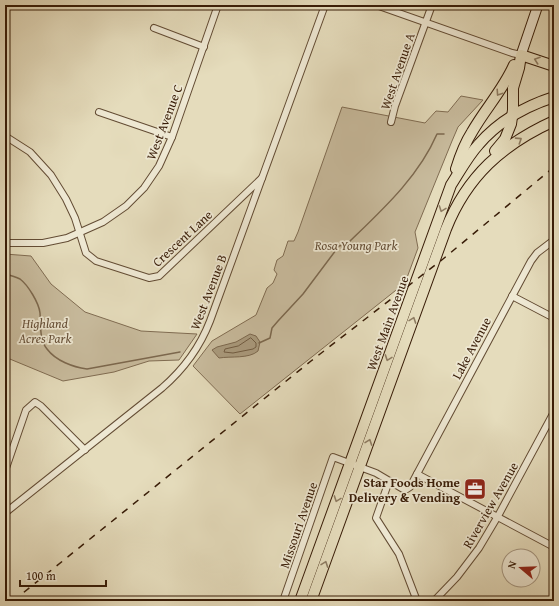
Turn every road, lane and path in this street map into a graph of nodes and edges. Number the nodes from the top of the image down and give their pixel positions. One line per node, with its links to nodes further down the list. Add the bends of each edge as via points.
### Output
1 (218, 5): 8 (street, West Avenue C)
2 (325, 5): 18 (street, West Avenue B)
3 (376, 5): 6 (street)
4 (432, 5): 6 (street, West Avenue A)
5 (538, 5): 9 (street)
6 (425, 22): 9 (street); 14 (street, West Avenue A)
7 (154, 28): 8 (street)
8 (204, 47): 17 (street, West Avenue C)
9 (520, 57): 10 (main road, one-way to 9); 13 (main road, via 513,88); 19 (main road, one-way to 19, via 502,89 469,137)
10 (554, 66)
11 (554, 98): 13 (main road, West Main Avenue)
12 (99, 112): 17 (street)
13 (512, 117): 19 (main road, West Main Avenue, via 478,144); 20 (main road, via 503,142 468,179)
14 (391, 122)
15 (554, 122): 20 (main road, West Main Avenue, one-way to 15, via 477,176 495,157 525,136)
16 (5, 136): 21 (street, Crescent Lane, via 30,152 51,175 66,198)
17 (172, 137): 21 (street, West Avenue C, via 159,166 144,188 126,206 103,222)
18 (263, 177): 21 (street, Crescent Lane, via 159,276 149,278 96,261 86,253); 27 (street, West Avenue B, via 207,329 196,350 182,369 165,385)
19 (451, 185): 28 (main road, West Main Avenue, one-way to 28)
20 (457, 204): 29 (main road, West Main Avenue, one-way to 20)
21 (80, 232): 23 (street, West Avenue C, via 67,238 43,243)
22 (554, 240): 24 (street, Lake Avenue, via 537,253)
23 (5, 243)
24 (512, 296): 25 (street); 31 (street, Lake Avenue)
25 (554, 318)
26 (554, 412): 34 (street, Riverview Avenue)
27 (85, 450): 30 (street, via 35,402 26,410); 33 (street, West Avenue B)
28 (350, 462): 29 (street); 38 (street, Missouri Avenue, via 333,457); 39 (main road, West Main Avenue, one-way to 39)
29 (361, 466): 32 (street); 40 (main road, West Main Avenue, one-way to 29)
30 (5, 471)
31 (418, 474): 32 (street, Lake Avenue, via 410,487 403,490); 34 (street)
32 (389, 481): 41 (street, via 376,518 399,554)
33 (5, 513)
34 (498, 516): 35 (street); 42 (street, Riverview Avenue, via 480,548)
35 (554, 547)
36 (112, 601): 37 (street)
37 (125, 601)
38 (284, 601)
39 (300, 601)
40 (311, 601)
41 (416, 601)
42 (434, 601)

